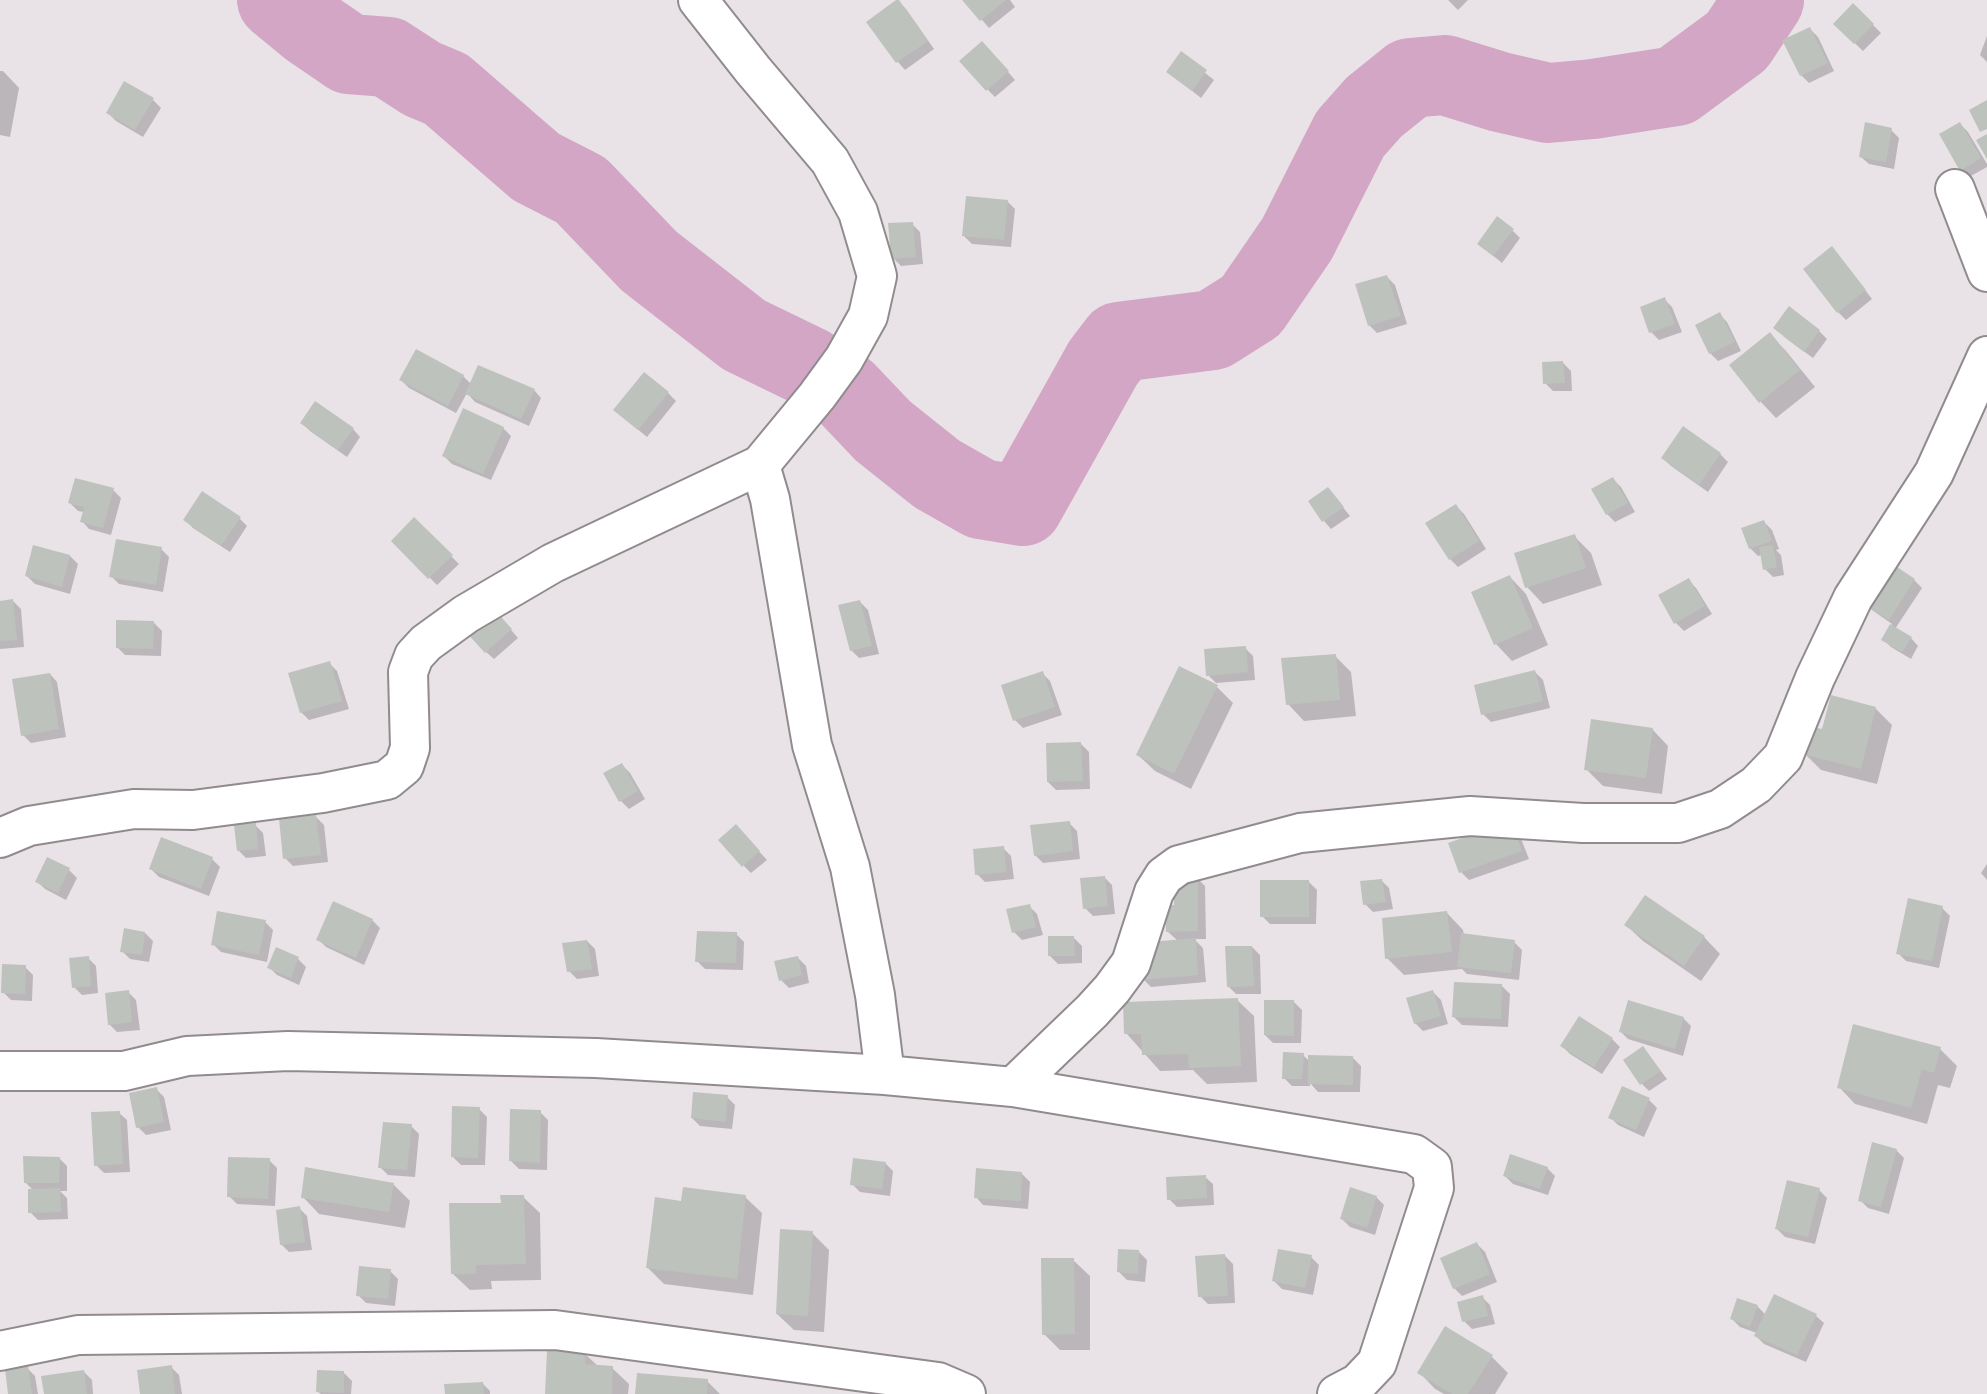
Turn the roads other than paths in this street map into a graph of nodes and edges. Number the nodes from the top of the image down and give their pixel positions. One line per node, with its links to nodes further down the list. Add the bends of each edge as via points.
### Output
1 (698, 0): 5 (street, via 830,160 858,212 877,276 868,316 844,359)
2 (1955, 189): 3 (street)
3 (1987, 272)
4 (1987, 356): 9 (street, via 1934,473 1853,598 1783,757 1756,785 1720,809 1678,823 1470,816 1300,833 1179,864 1154,892 1130,963 1112,989)
5 (760, 466): 6 (street, via 553,564 425,643 408,672 410,748 404,766 387,780 193,810 134,809 29,826); 8 (street, via 770,499 812,745 850,867)
6 (0, 838)
7 (0, 1071): 8 (street, via 124,1071 187,1056 288,1051 596,1058)
8 (886, 1075): 9 (street)
9 (1013, 1087): 12 (street, via 1414,1154 1432,1167 1434,1188 1377,1363 1358,1383)
10 (0, 1351): 11 (street, via 78,1335 555,1330 938,1382)
11 (965, 1394)
12 (1337, 1394)

